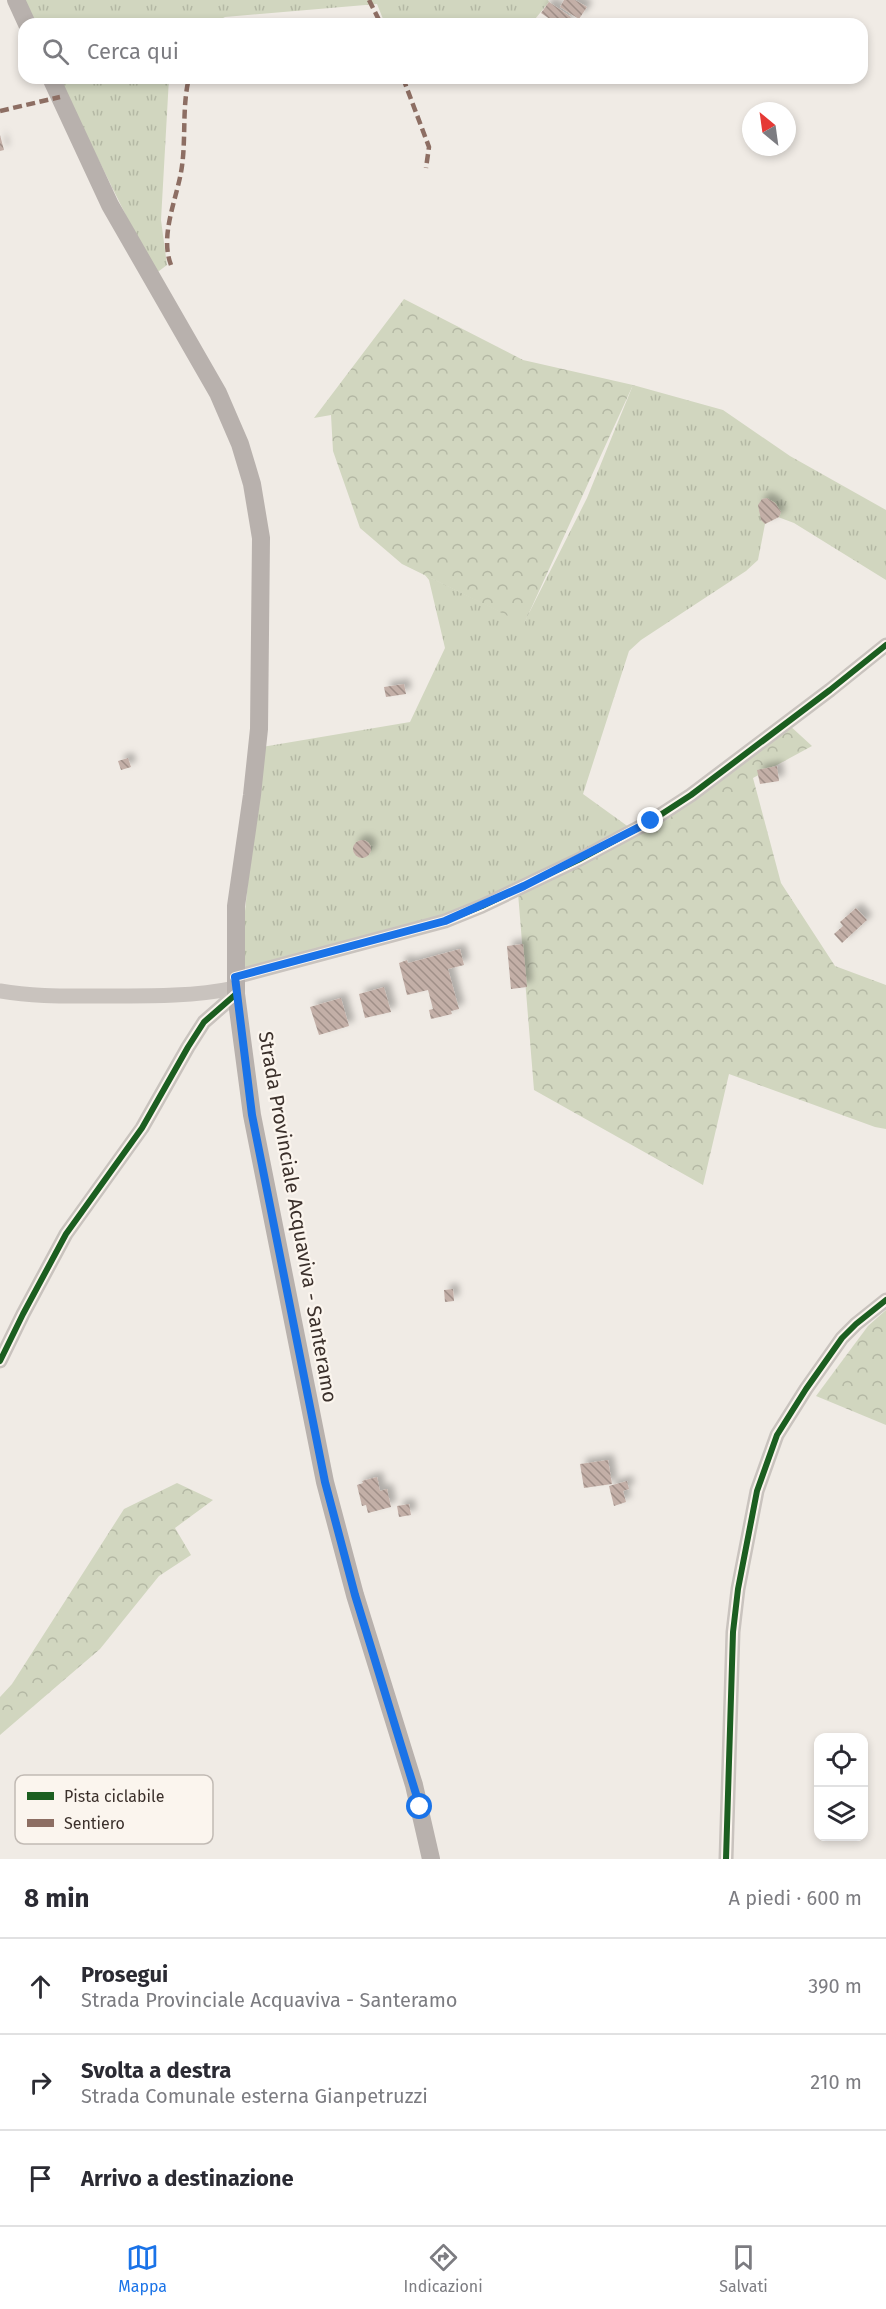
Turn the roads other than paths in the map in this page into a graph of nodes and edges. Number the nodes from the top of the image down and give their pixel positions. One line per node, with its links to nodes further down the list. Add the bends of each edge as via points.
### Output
1 (16, 0): 2 (main road)
2 (24, 18)
3 (54, 84): 5 (main road, Strada Provinciale Acquaviva - Santeramo, via 110,204 218,393 240,444 257,507 261,567 259,729 236,906)
4 (886, 645): 5 (street, via 691,795 578,860 445,921)
5 (235, 986): 6 (street, via 206,994 132,996 21,995); 8 (street, via 204,1022 142,1128 66,1234); 9 (main road, Strada Provinciale Acquaviva - Santeramo, via 252,1115 325,1482 355,1595 414,1785)
6 (0, 991)
7 (886, 1300): 10 (street, via 842,1338 806,1389 777,1435 757,1491 733,1632)
8 (0, 1361)
9 (431, 1859)
10 (726, 1859)

